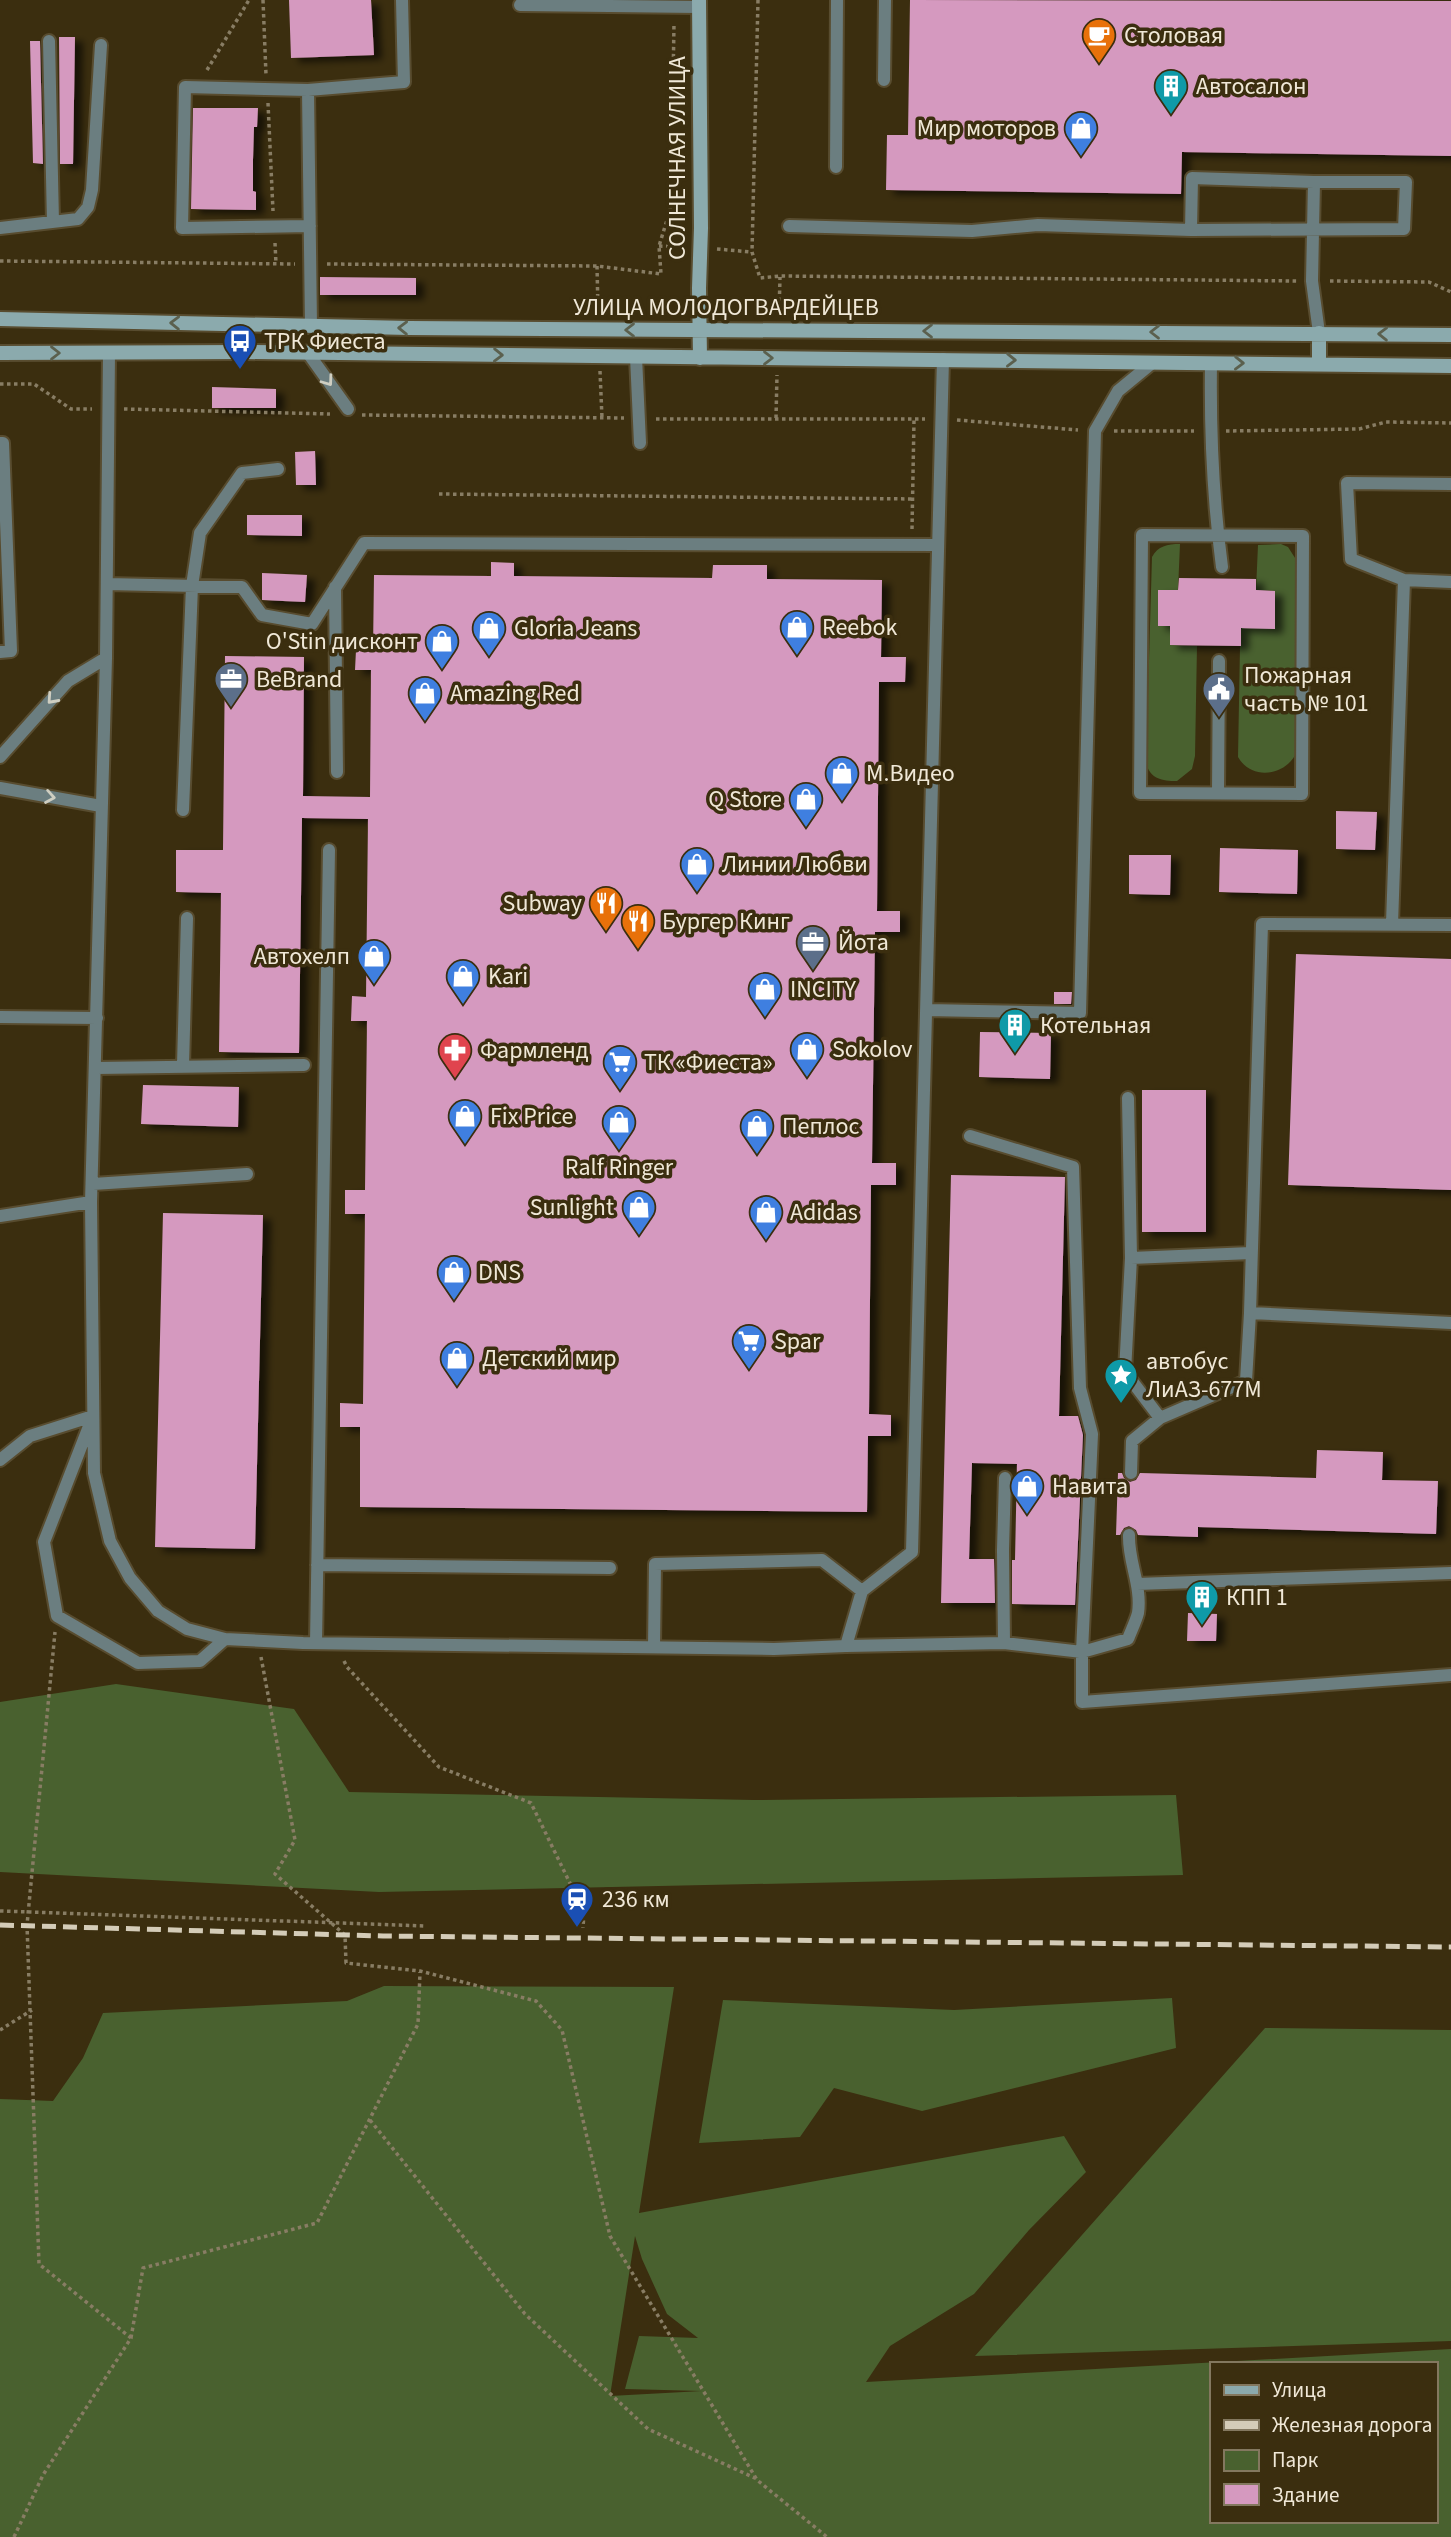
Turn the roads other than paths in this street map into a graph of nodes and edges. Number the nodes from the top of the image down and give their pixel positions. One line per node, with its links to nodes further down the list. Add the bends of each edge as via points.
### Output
1 (402, 0): 9 (lane, via 404,82)
2 (837, 0): 10 (lane)
3 (885, 0): 8 (lane)
4 (699, 4): 5 (lane); 20 (main road, СОЛНЕЧНАЯ УЛИЦА)
5 (520, 5)
6 (49, 41): 12 (lane)
7 (101, 45): 12 (lane, via 88,207 78,219)
8 (884, 80)
9 (308, 90): 13 (lane); 13 (lane, via 185,87 182,229)
10 (836, 167)
11 (1314, 182): 16 (lane); 16 (lane, via 1406,182 1404,229); 17 (lane, via 1192,178)
12 (53, 222): 15 (lane)
13 (310, 226): 19 (lane)
14 (789, 226): 17 (lane)
15 (0, 228)
16 (1313, 229): 17 (lane); 21 (lane, via 1312,281)
17 (1191, 230)
18 (0, 319): 19 (main road, УЛИЦА МОЛОДОГВАРДЕЙЦЕВ, one-way to 18)
19 (311, 327): 20 (main road, УЛИЦА МОЛОДОГВАРДЕЙЦЕВ, one-way to 19)
20 (699, 330): 21 (main road, УЛИЦА МОЛОДОГВАРДЕЙЦЕВ, one-way to 20); 27 (main road, СОЛНЕЧНАЯ УЛИЦА)
21 (1319, 333): 22 (main road, УЛИЦА МОЛОДОГВАРДЕЙЦЕВ, one-way to 21); 31 (main road)
22 (1451, 335)
23 (0, 353): 24 (main road, УЛИЦА МОЛОДОГВАРДЕЙЦЕВ, one-way to 24)
24 (109, 353): 25 (main road, УЛИЦА МОЛОДОГВАРДЕЙЦЕВ); 43 (lane)
25 (308, 353): 26 (main road, УЛИЦА МОЛОДОГВАРДЕЙЦЕВ, one-way to 26); 33 (lane, one-way to 33)
26 (636, 357): 27 (main road, УЛИЦА МОЛОДОГВАРДЕЙЦЕВ); 35 (lane)
27 (700, 358): 28 (main road, УЛИЦА МОЛОДОГВАРДЕЙЦЕВ, one-way to 28)
28 (943, 359): 29 (main road, УЛИЦА МОЛОДОГВАРДЕЙЦЕВ, one-way to 29); 39 (lane)
29 (1152, 363): 30 (main road, УЛИЦА МОЛОДОГВАРДЕЙЦЕВ); 59 (lane, via 1118,391 1095,431 1080,1013)
30 (1211, 363): 31 (main road, УЛИЦА МОЛОДОГВАРДЕЙЦЕВ, one-way to 31); 38 (lane, via 1210,431)
31 (1319, 364): 32 (main road, УЛИЦА МОЛОДОГВАРДЕЙЦЕВ)
32 (1451, 366)
33 (348, 409)
34 (0, 443): 46 (lane, via 11,651)
35 (640, 443)
36 (278, 469): 44 (lane, via 242,473 200,534)
37 (1451, 484): 41 (lane, via 1347,483 1351,559)
38 (1218, 536): 40 (lane); 52 (lane, via 1142,535 1140,793); 52 (lane, via 1303,536 1302,794)
39 (938, 545): 45 (lane, via 364,543); 59 (lane)
40 (1223, 567)
41 (1404, 580): 42 (lane); 57 (lane)
42 (1451, 582)
43 (107, 584): 44 (lane); 47 (lane)
44 (192, 586): 45 (lane, via 242,587 262,615 312,624); 54 (lane)
45 (335, 587): 50 (lane)
46 (0, 652)
47 (106, 658): 49 (lane, one-way to 49, via 68,681); 53 (lane)
48 (1219, 661): 52 (lane)
49 (0, 757)
50 (337, 772)
51 (0, 788): 53 (lane, one-way to 53)
52 (1218, 793)
53 (101, 806): 61 (lane)
54 (183, 810)
55 (329, 850): 81 (lane)
56 (187, 918): 63 (lane)
57 (1392, 924): 58 (lane); 71 (lane, via 1262,924)
58 (1451, 925)
59 (926, 1010): 85 (lane, via 912,1552)
60 (0, 1017): 61 (lane)
61 (97, 1018): 64 (lane)
62 (304, 1065): 63 (lane)
63 (183, 1066): 64 (lane)
64 (96, 1068): 68 (lane)
65 (1128, 1098): 72 (lane)
66 (970, 1136): 91 (lane, via 1073,1167 1080,1388 1092,1434)
67 (247, 1174): 68 (lane)
68 (93, 1184): 69 (lane)
69 (91, 1202): 70 (lane); 75 (lane)
70 (0, 1216)
71 (1251, 1253): 72 (lane); 73 (lane)
72 (1131, 1258): 76 (lane, via 1125,1371)
73 (1250, 1313): 74 (lane); 76 (lane, via 1247,1381)
74 (1451, 1324)
75 (93, 1416): 77 (lane, via 30,1436); 86 (lane, via 94,1473 110,1541 130,1578 158,1611 187,1629); 86 (lane, via 44,1542 57,1616 138,1663 200,1661)
76 (1160, 1418): 78 (lane, via 1132,1441)
77 (0, 1460)
78 (1131, 1473)
79 (1006, 1478): 88 (lane)
80 (1129, 1535): 84 (lane)
81 (317, 1565): 82 (lane); 87 (lane)
82 (610, 1568)
83 (1451, 1573): 84 (lane)
84 (1137, 1584): 91 (lane, via 1138,1612 1128,1639)
85 (862, 1591): 89 (lane); 90 (lane, via 822,1560 655,1564)
86 (225, 1639): 87 (lane)
87 (316, 1643): 90 (lane)
88 (1004, 1643): 89 (lane); 91 (lane)
89 (846, 1646): 90 (lane)
90 (654, 1647)
91 (1082, 1652): 92 (lane, via 1082,1702)
92 (1451, 1675)

